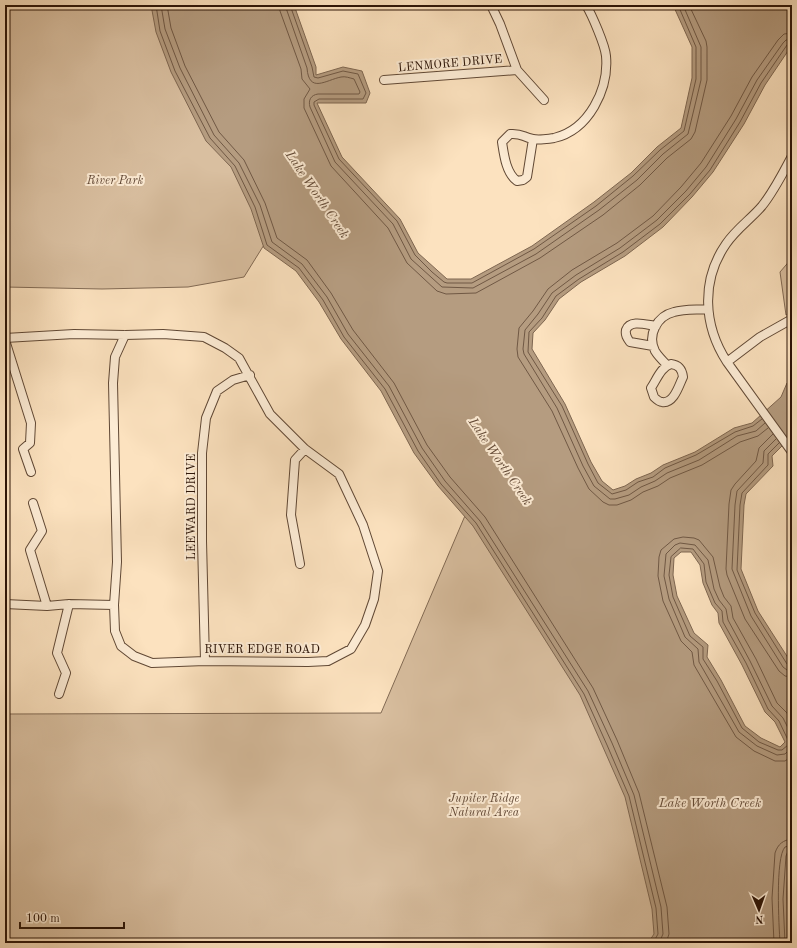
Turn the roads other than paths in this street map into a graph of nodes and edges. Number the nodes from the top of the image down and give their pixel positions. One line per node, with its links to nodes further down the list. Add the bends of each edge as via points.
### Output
1 (491, 5): 3 (street)
2 (586, 5): 6 (street, via 592,14 606,55 606,79 601,92 590,113 576,128 555,138)
3 (517, 70): 4 (street, LENMORE DRIVE); 5 (street)
4 (384, 80)
5 (544, 100)
6 (533, 139): 6 (street, via 520,133 510,134 502,142 512,177 517,181 527,177)
7 (792, 156): 8 (street, via 769,197 731,238 719,255 709,282)
8 (708, 309): 10 (street, via 673,312 664,316); 14 (street, via 712,333)
9 (792, 319): 14 (street, via 760,337)
10 (656, 326): 13 (street, via 652,335); 13 (street, via 631,325 626,333 630,342)
11 (125, 335): 12 (street, RIVER EDGE ROAD, via 74,334); 16 (street, RIVER EDGE ROAD, via 204,337 239,358); 24 (street, RIVER EDGE ROAD, via 115,357 113,383 117,562)
12 (5, 339): 19 (street, via 31,423 30,443 24,449)
13 (653, 346): 15 (street)
14 (727, 362): 18 (street)
15 (667, 365): 15 (street, via 676,365 683,376 671,400 662,402 654,397 651,388)
16 (250, 376): 17 (street, RIVER EDGE ROAD, via 270,414); 26 (street, LEEWARD DRIVE, via 233,380 217,391 206,418 202,453)
17 (305, 450): 21 (street, via 295,460 291,515); 26 (street, RIVER EDGE ROAD, via 339,474 363,525 378,571 374,598 365,625 352,649 328,661)
18 (792, 452)
19 (31, 472)
20 (33, 503): 25 (street, via 42,531 30,550)
21 (300, 564)
22 (5, 604): 25 (street)
23 (69, 604): 24 (street); 25 (street); 27 (street, via 57,653 66,673)
24 (114, 605): 26 (street, RIVER EDGE ROAD, via 115,631 121,646 134,656 152,663)
25 (47, 606)
26 (205, 661)
27 (59, 694)

